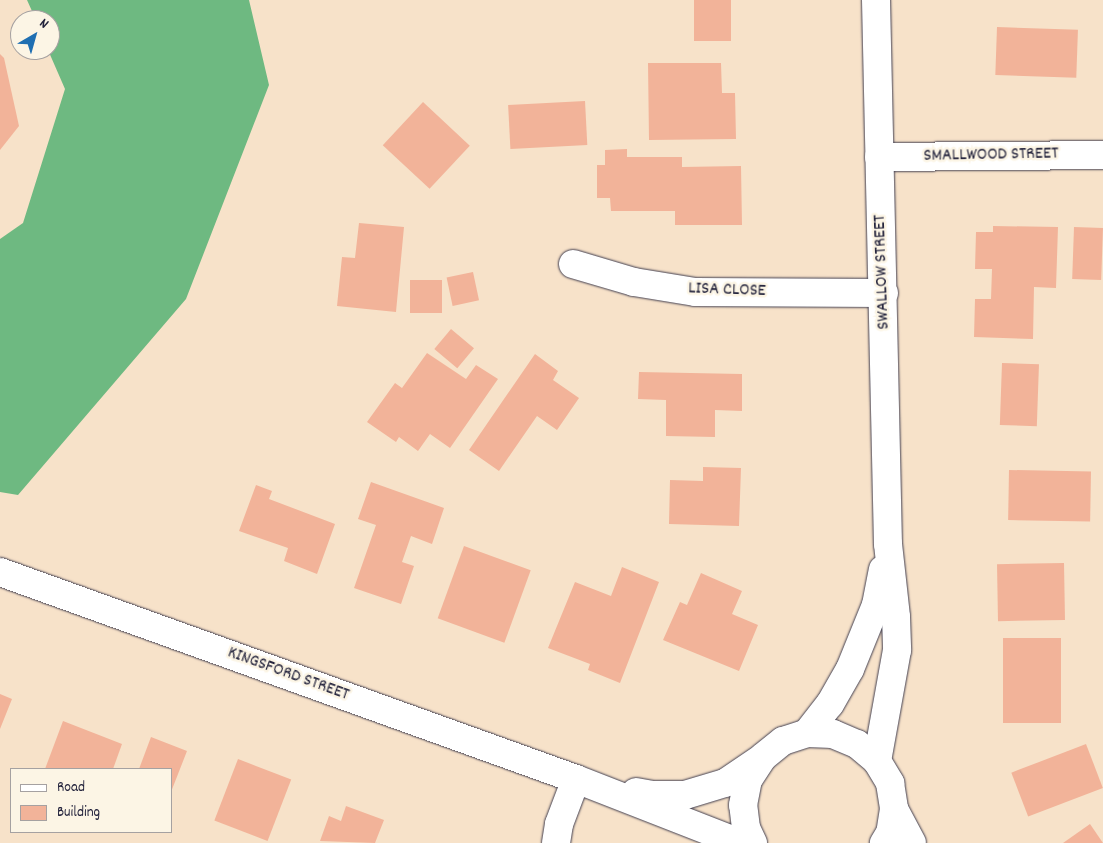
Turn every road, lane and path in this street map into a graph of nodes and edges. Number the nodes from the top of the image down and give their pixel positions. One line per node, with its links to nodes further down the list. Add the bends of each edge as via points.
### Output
1 (876, 0): 3 (street, SWALLOW STREET)
2 (1103, 155): 3 (street, SMALLWOOD STREET)
3 (879, 157): 5 (street, SWALLOW STREET)
4 (573, 264): 5 (street, LISA CLOSE, via 634,282 695,292)
5 (884, 293): 6 (street, SWALLOW STREET)
6 (888, 544): 8 (street, SWALLOW STREET, via 876,605 850,669 830,704); 10 (street, SWALLOW STREET, via 897,650)
7 (0, 572): 11 (street, KINGSFORD STREET)
8 (807, 734): 9 (street, KINGSFORD STREET, via 783,742); 10 (street, KINGSFORD STREET, via 833,734 857,744)
9 (762, 757): 11 (street, KINGSFORD STREET, via 725,783 685,795 653,795); 15 (street, via 748,780 743,804 746,828)
10 (877, 761): 12 (street, KINGSFORD STREET, via 890,783)
11 (576, 779): 13 (street, via 559,824); 14 (street, KINGSFORD STREET)
12 (894, 809): 16 (street, via 890,832); 17 (street)
13 (556, 843)
14 (740, 843)
15 (753, 843)
16 (884, 843)
17 (912, 843)

